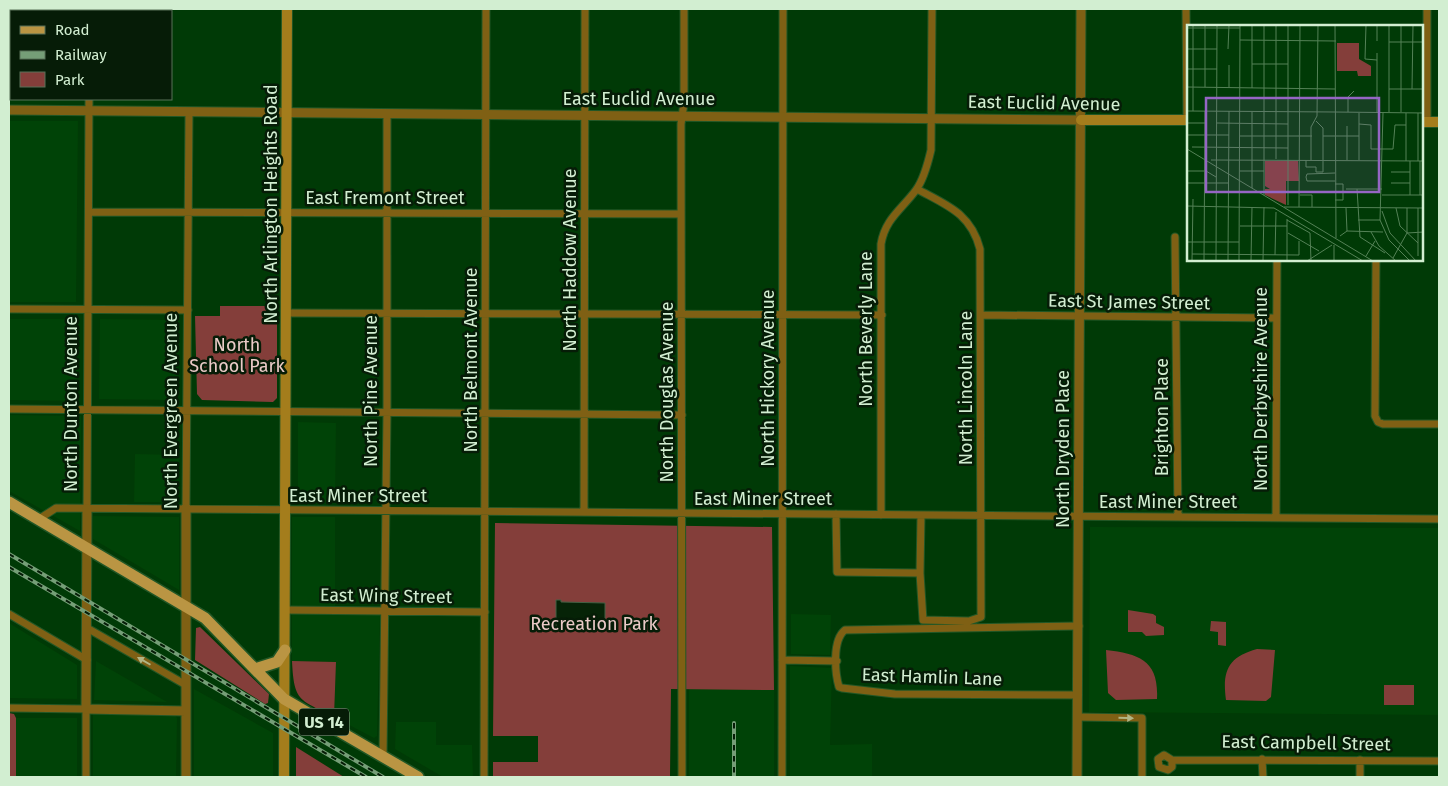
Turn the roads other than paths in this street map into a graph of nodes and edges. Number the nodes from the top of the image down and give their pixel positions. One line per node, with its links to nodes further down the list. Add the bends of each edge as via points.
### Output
1 (287, 9): 14 (main road, North Arlington Heights Road)
2 (486, 9): 16 (street, North Belmont Avenue)
3 (585, 9): 17 (street, North Haddow Avenue)
4 (684, 9): 18 (street, North Douglas Avenue)
5 (783, 9): 19 (street, North Hickory Avenue)
6 (932, 9): 20 (street, North Beverly Lane)
7 (1081, 9): 21 (street, North Dryden Place)
8 (1186, 9): 22 (street)
9 (1427, 9): 23 (street)
10 (89, 100): 12 (street, North Dunton Avenue)
11 (9, 110): 12 (street, East Euclid Avenue)
12 (89, 110): 13 (street, East Euclid Avenue); 26 (street, North Dunton Avenue)
13 (189, 112): 14 (street, East Euclid Avenue); 27 (street, North Evergreen Avenue)
14 (288, 113): 15 (street, East Euclid Avenue); 28 (main road, North Arlington Heights Road)
15 (387, 114): 16 (street, East Euclid Avenue); 29 (street, North Pine Avenue)
16 (487, 114): 17 (street, East Euclid Avenue); 30 (street, North Belmont Avenue)
17 (585, 115): 18 (street, East Euclid Avenue); 31 (street, North Haddow Avenue)
18 (683, 115): 19 (street, East Euclid Avenue); 32 (street, North Douglas Avenue)
19 (783, 115): 20 (street, East Euclid Avenue); 44 (street, North Hickory Avenue)
20 (931, 118): 21 (street, East Euclid Avenue); 25 (street, North Beverly Lane, via 931,150)
21 (1081, 120): 22 (main road, East Euclid Avenue); 47 (street, North Dryden Place)
22 (1187, 120)
23 (1425, 122): 24 (main road)
24 (1439, 122)
25 (917, 189): 45 (street, North Beverly Lane, via 894,213 882,236); 46 (street, North Lincoln Lane, via 961,215 977,238 981,259)
26 (89, 212): 27 (street, East Fremont Street); 37 (street, North Dunton Avenue)
27 (189, 212): 28 (street, East Fremont Street); 38 (street, North Evergreen Avenue)
28 (287, 213): 29 (street, East Fremont Street); 39 (main road, North Arlington Heights Road)
29 (388, 213): 30 (street, East Fremont Street); 40 (street, North Pine Avenue)
30 (487, 214): 31 (street, East Fremont Street); 41 (street, North Belmont Avenue)
31 (585, 214): 32 (street, East Fremont Street); 42 (street, North Haddow Avenue)
32 (681, 214): 43 (street, North Douglas Avenue)
33 (1175, 237): 48 (street, Brighton Place)
34 (1277, 261): 49 (street, North Derbyshire Avenue)
35 (1376, 261): 58 (street, via 1374,410 1378,422)
36 (9, 309): 37 (street)
37 (88, 310): 38 (street); 51 (street, North Dunton Avenue)
38 (188, 310): 52 (street, North Evergreen Avenue)
39 (287, 313): 40 (street); 53 (main road, North Arlington Heights Road)
40 (386, 313): 41 (street); 54 (street, North Pine Avenue)
41 (485, 314): 42 (street); 55 (street, North Belmont Avenue)
42 (584, 314): 43 (street); 56 (street, North Haddow Avenue)
43 (682, 314): 44 (street); 57 (street, North Douglas Avenue)
44 (784, 315): 45 (street); 67 (street, North Hickory Avenue)
45 (882, 315): 69 (street, North Beverly Lane)
46 (980, 315): 47 (street, East St James Street); 71 (street, North Lincoln Lane)
47 (1078, 316): 48 (street, East St James Street); 72 (street, North Dryden Place)
48 (1176, 317): 49 (street, East St James Street); 73 (street, Brighton Place)
49 (1276, 318): 74 (street, North Derbyshire Avenue)
50 (9, 409): 51 (street)
51 (88, 410): 52 (street); 60 (street, North Dunton Avenue)
52 (188, 411): 53 (street); 61 (street, North Evergreen Avenue)
53 (287, 412): 54 (street); 62 (main road, North Arlington Heights Road)
54 (387, 412): 55 (street); 63 (street, North Pine Avenue)
55 (485, 413): 56 (street); 64 (street, North Belmont Avenue)
56 (583, 414): 57 (street); 65 (street, North Haddow Avenue)
57 (682, 415): 66 (street, North Douglas Avenue)
58 (1439, 424)
59 (9, 502): 76 (main road, US 14)
60 (87, 508): 61 (street, East Miner Street); 76 (street, East Miner Street, via 56,508); 77 (street, North Dunton Avenue)
61 (186, 509): 62 (street, East Miner Street); 79 (street, North Evergreen Avenue)
62 (286, 510): 63 (street, East Miner Street); 80 (main road, North Arlington Heights Road)
63 (386, 511): 64 (street, East Miner Street); 81 (street, North Pine Avenue)
64 (486, 512): 65 (street, East Miner Street); 82 (street, North Belmont Avenue)
65 (584, 512): 66 (street, East Miner Street)
66 (682, 513): 67 (street, East Miner Street); 108 (street, North Douglas Avenue)
67 (782, 514): 68 (street, East Miner Street); 88 (street, North Hickory Avenue)
68 (836, 514): 69 (street, East Miner Street); 78 (street, via 837,572)
69 (880, 515): 70 (street, East Miner Street)
70 (922, 515): 71 (street, East Miner Street); 78 (street)
71 (982, 516): 72 (street, East Miner Street); 78 (street, North Lincoln Lane, via 981,618 969,621 923,620)
72 (1079, 516): 73 (street, East Miner Street); 84 (street, North Dryden Place)
73 (1178, 517): 74 (street, East Miner Street)
74 (1276, 518): 75 (street, East Miner Street)
75 (1439, 519)
76 (39, 520): 77 (main road, US 14)
77 (87, 548): 79 (main road, US 14); 85 (street, North Dunton Avenue)
78 (920, 574)
79 (186, 606): 90 (main road, US 14, via 212,624); 91 (street, North Evergreen Avenue)
80 (286, 610): 81 (street, East Wing Street); 86 (main road, North Arlington Heights Road)
81 (385, 612): 82 (street, East Wing Street); 98 (street, North Pine Avenue)
82 (485, 612): 107 (street, North Belmont Avenue)
83 (9, 614): 87 (street)
84 (1079, 626): 89 (street, East Hamlin Lane, via 845,630 838,638); 92 (street, North Dryden Place)
85 (87, 628): 87 (street, North Dunton Avenue); 91 (street, one-way to 85)
86 (285, 650): 90 (main road, via 277,662); 93 (main road, North Arlington Heights Road)
87 (86, 660): 95 (street, North Dunton Avenue)
88 (782, 660): 89 (street); 109 (street, North Hickory Avenue)
89 (837, 661): 92 (street, East Hamlin Lane, via 838,682 842,688 895,694)
90 (255, 669): 93 (main road, US 14)
91 (186, 686): 96 (street, North Evergreen Avenue)
92 (1078, 695): 97 (street, North Dryden Place)
93 (284, 699): 98 (main road, US 14); 105 (main road, North Arlington Heights Road)
94 (9, 708): 95 (street)
95 (86, 709): 96 (street); 103 (street)
96 (186, 711): 104 (street, North Evergreen Avenue)
97 (1078, 717): 110 (street, North Dryden Place); 111 (street, one-way to 111, via 1142,718)
98 (383, 758): 106 (main road, US 14)
99 (1262, 759): 100 (street, East Campbell Street); 101 (street, East Campbell Street); 112 (street)
100 (1172, 760)
101 (1360, 760): 102 (street, East Campbell Street); 113 (street)
102 (1439, 761)
103 (86, 777)
104 (186, 777)
105 (284, 777)
106 (418, 777)
107 (484, 777)
108 (682, 777)
109 (782, 777)
110 (1077, 777)
111 (1142, 777)
112 (1263, 777)
113 (1360, 777)

